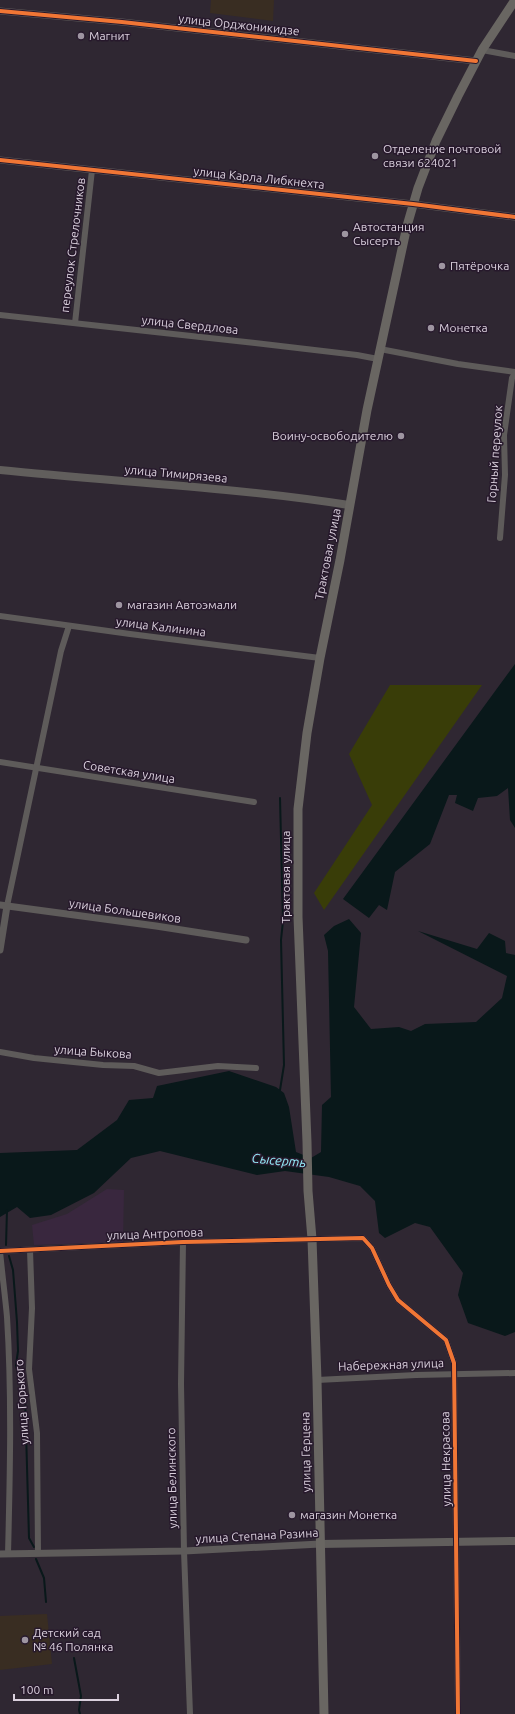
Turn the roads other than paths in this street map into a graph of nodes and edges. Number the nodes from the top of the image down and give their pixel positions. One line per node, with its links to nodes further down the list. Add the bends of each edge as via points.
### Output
1 (515, 0): 3 (main road, Трактовая улица)
2 (0, 11): 5 (street, улица Орджоникидзе)
3 (482, 50): 4 (street); 5 (main road, Трактовая улица)
4 (515, 56)
5 (476, 61): 8 (main road, Трактовая улица, via 436,141)
6 (0, 160): 7 (street, улица Карла Либкнехта)
7 (92, 170): 8 (street, улица Карла Либкнехта); 11 (street, переулок Стрелочников)
8 (413, 204): 9 (street, улица Карла Либкнехта); 12 (main road, Трактовая улица)
9 (515, 217)
10 (0, 315): 11 (street, улица Свердлова)
11 (75, 323): 13 (street, улица Свердлова)
12 (380, 349): 13 (main road, Трактовая улица); 14 (street)
13 (378, 359): 16 (main road, Трактовая улица)
14 (515, 373): 17 (street, Горный переулок, via 512,378 504,435 505,474)
15 (0, 470): 16 (main road, улица Тимирязева, via 191,487)
16 (350, 505): 20 (main road, Трактовая улица)
17 (500, 538)
18 (0, 616): 19 (street, улица Калинина)
19 (69, 626): 20 (street, улица Калинина); 22 (street)
20 (320, 658): 29 (main road, Трактовая улица, via 307,733 298,809 298,917)
21 (0, 762): 22 (street, Советская улица)
22 (36, 768): 23 (street, Советская улица); 24 (street)
23 (254, 802)
24 (4, 906): 25 (street, улица Большевиков); 26 (street)
25 (246, 940)
26 (0, 950)
27 (0, 1052): 28 (street, улица Быкова, via 34,1058 134,1066 159,1074 218,1066)
28 (256, 1068)
29 (308, 1190): 31 (main road, улица Герцена)
30 (363, 1238): 31 (street, улица Антропова); 36 (street, улица Некрасова, via 372,1248 398,1300 446,1340 454,1363)
31 (312, 1239): 32 (street, улица Антропова); 37 (main road, улица Герцена)
32 (183, 1242): 33 (street, улица Антропова); 41 (street, улица Белинского, via 181,1384)
33 (30, 1250): 34 (street, улица Антропова); 42 (street, улица Горького, via 32,1308 29,1369 37,1433)
34 (0, 1251): 43 (street, улица Горького, via 7,1318 10,1460)
35 (515, 1373): 36 (street, Набережная улица)
36 (454, 1374): 37 (street, Набережная улица); 39 (street, улица Некрасова)
37 (317, 1380): 40 (main road, улица Герцена)
38 (515, 1541): 39 (main road, улица Степана Разина)
39 (457, 1543): 40 (main road, улица Степана Разина); 46 (street, улица Некрасова)
40 (320, 1544): 41 (street, улица Степана Разина); 45 (main road, улица Герцена)
41 (184, 1551): 42 (street, улица Степана Разина); 44 (street, улица Белинского)
42 (38, 1553): 43 (street, улица Степана Разина)
43 (4, 1554)
44 (190, 1714)
45 (324, 1714)
46 (458, 1714)

